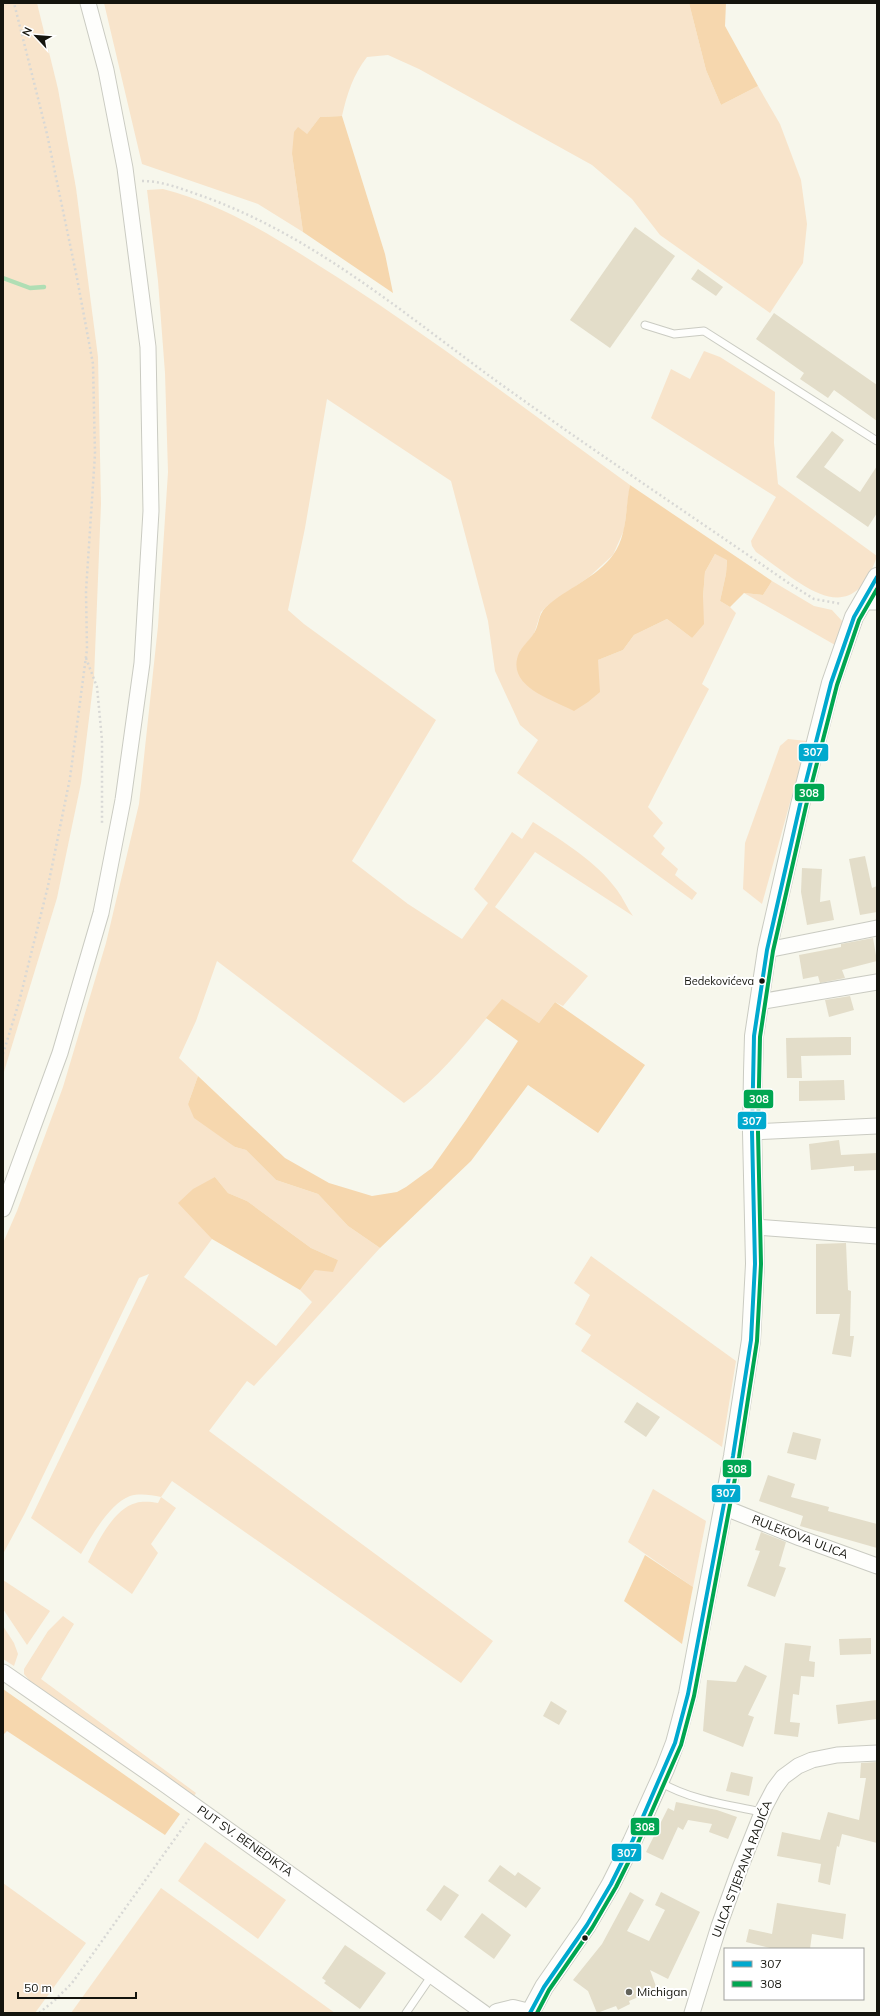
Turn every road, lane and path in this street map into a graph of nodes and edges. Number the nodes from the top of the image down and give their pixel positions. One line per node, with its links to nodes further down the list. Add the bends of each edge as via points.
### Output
1 (14, 3): 8 (path, via 47,134 78,278 93,364 95,454 86,591)
2 (88, 3): 3 (street, via 106,70)
3 (127, 180): 7 (path, via 166,184 227,205 265,223 323,256 406,312 495,380 790,584 814,599 841,604); 17 (street, via 148,347 151,422 151,511 142,663 123,800 101,913 60,1053)
4 (645, 325): 5 (lane, via 674,334 704,330)
5 (877, 441)
6 (877, 577): 7 (street)
7 (870, 602): 11 (street, via 854,617 839,658 822,716)
8 (86, 658): 9 (path, via 97,686 102,740); 14 (path, via 70,778 48,886 19,1002)
9 (102, 830)
10 (877, 928): 11 (street)
11 (767, 950): 13 (street)
12 (877, 982): 13 (street)
13 (759, 1002): 16 (street, via 754,1044)
14 (3, 1054)
15 (877, 1126): 16 (street)
16 (752, 1132): 18 (street)
17 (3, 1209)
18 (754, 1227): 19 (street); 20 (street, via 751,1340)
19 (877, 1236)
20 (723, 1507): 21 (street, RULEKOVA ULICA); 24 (street, via 688,1694 675,1743)
21 (877, 1566)
22 (3, 1672): 25 (street, PUT SV. BENEDIKTA)
23 (877, 1753): 26 (street, ULICA STJEPANA RADIĆA, via 837,1755 798,1766 783,1777)
24 (659, 1782): 26 (lane, via 688,1795); 32 (street, via 611,1884)
25 (198, 1808): 27 (street, PUT SV. BENEDIKTA); 28 (path, via 94,1954 72,1982)
26 (762, 1812): 33 (street, ULICA STJEPANA RADIĆA, via 719,1926)
27 (432, 1975): 29 (lane); 30 (street, PUT SV. BENEDIKTA)
28 (39, 2013)
29 (406, 2013)
30 (484, 2013)
31 (497, 2013): 32 (street, via 513,2009)
32 (529, 2013)
33 (692, 2013)

